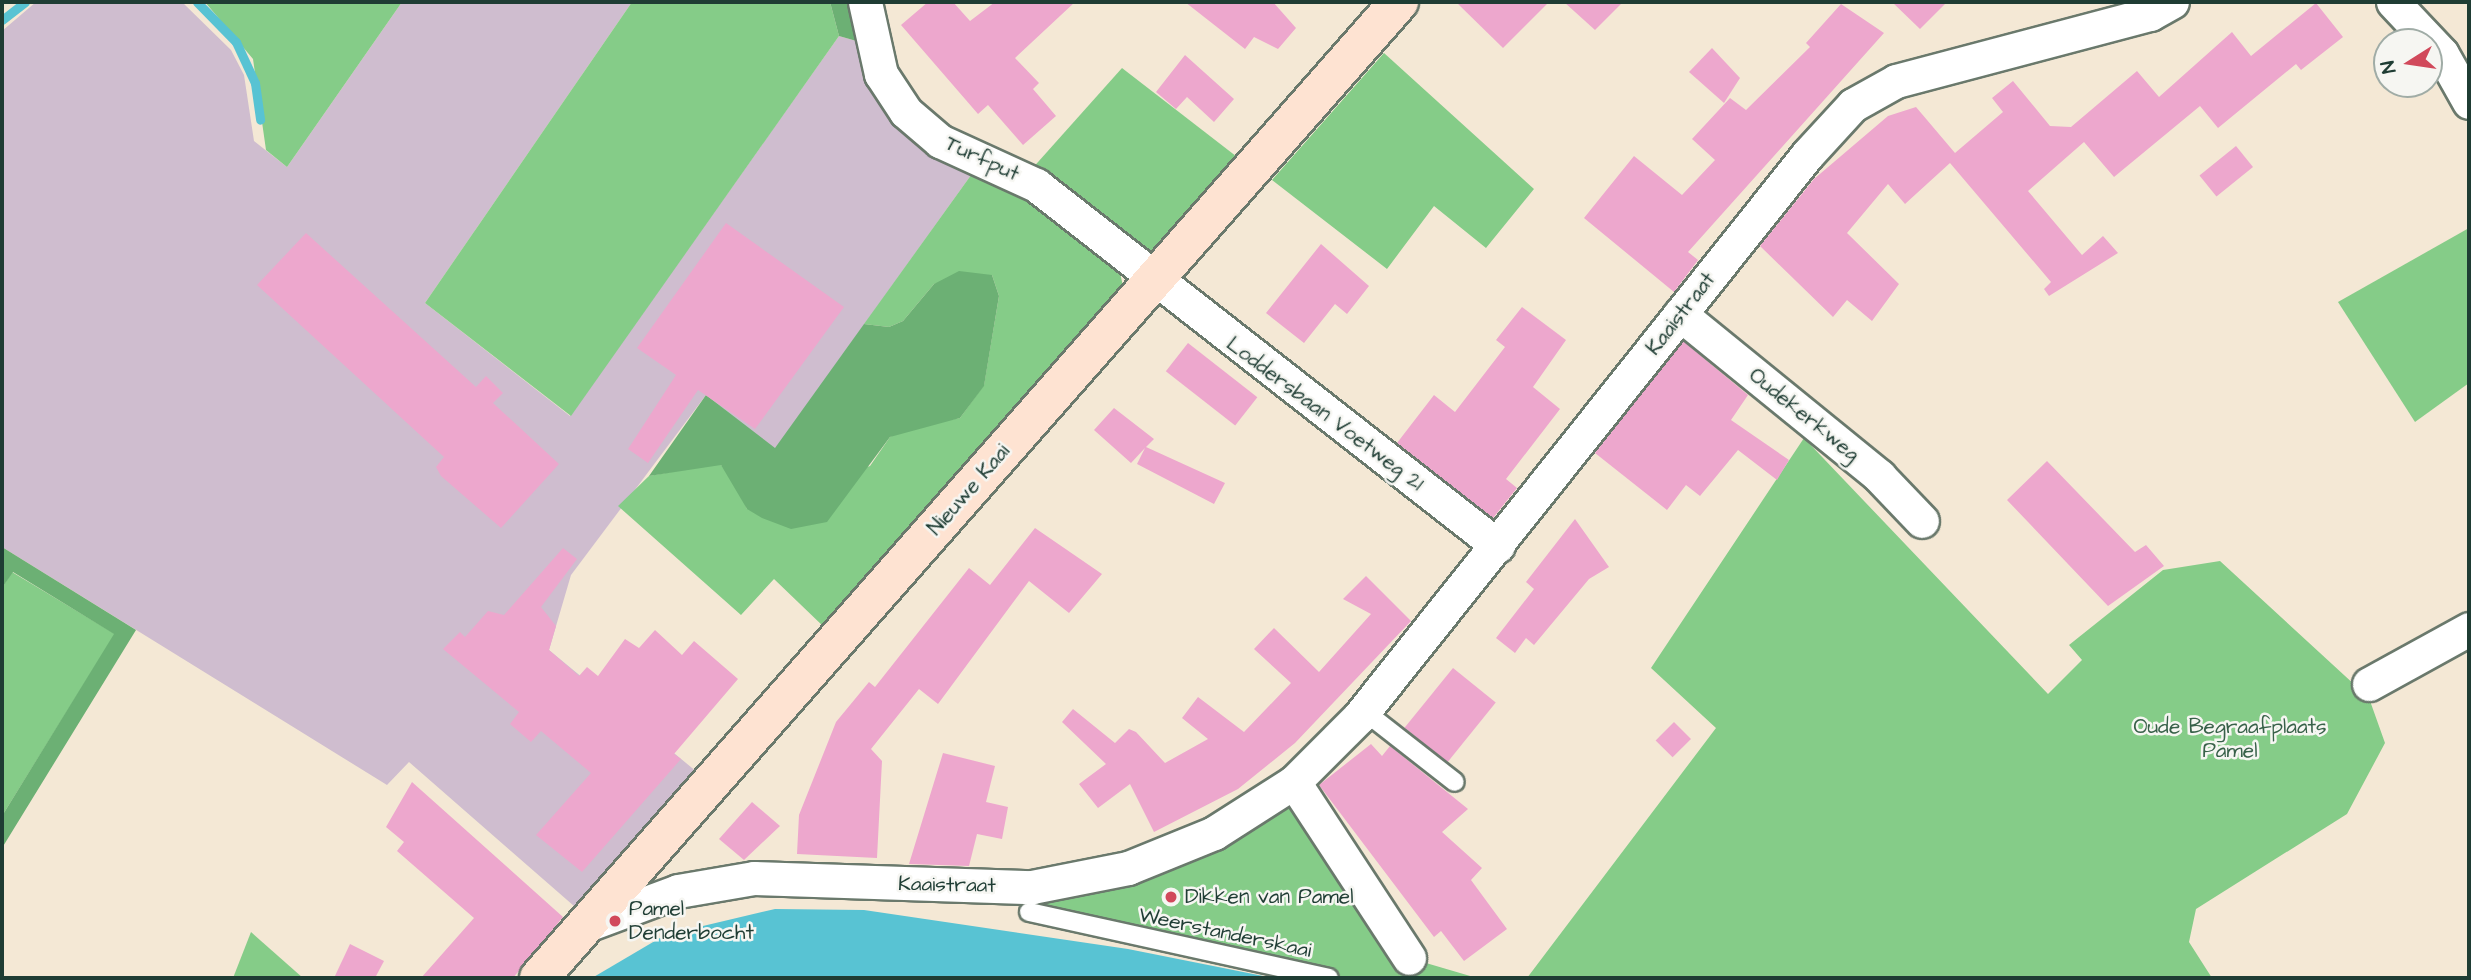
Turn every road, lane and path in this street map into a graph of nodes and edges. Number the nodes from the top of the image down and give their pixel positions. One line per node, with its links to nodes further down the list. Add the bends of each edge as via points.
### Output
1 (865, 2): 6 (street, Turfput, via 881,74 906,111 940,141 1036,185)
2 (1399, 2): 6 (main road, Nieuwe Kaai)
3 (2172, 2): 7 (street, Kaaistraat, via 2150,14 1896,81 1853,105)
4 (2393, 2): 5 (street, via 2442,54)
5 (2469, 102)
6 (1152, 280): 9 (street, Loddersbaan Voetweg 21); 15 (main road, Nieuwe Kaai)
7 (1680, 314): 8 (street, Oudekerkweg, via 1879,476); 9 (street, Kaaistraat)
8 (1922, 521)
9 (1498, 546): 12 (street, Kaaistraat)
10 (2469, 629): 11 (street)
11 (2369, 684)
12 (1364, 711): 13 (street, Kaaistraat); 14 (lane)
13 (1294, 782): 16 (street, Kaaistraat, via 1167,855 1077,880 1032,887 754,878); 19 (street)
14 (1455, 782)
15 (662, 839): 16 (street); 18 (main road, Nieuwe Kaai)
16 (682, 902): 18 (street, Kaaistraat)
17 (1029, 912): 21 (lane, Weerstanderskaai)
18 (584, 926): 20 (main road, Nieuwe Kaai)
19 (1409, 958)
20 (539, 978)
21 (1329, 978)

